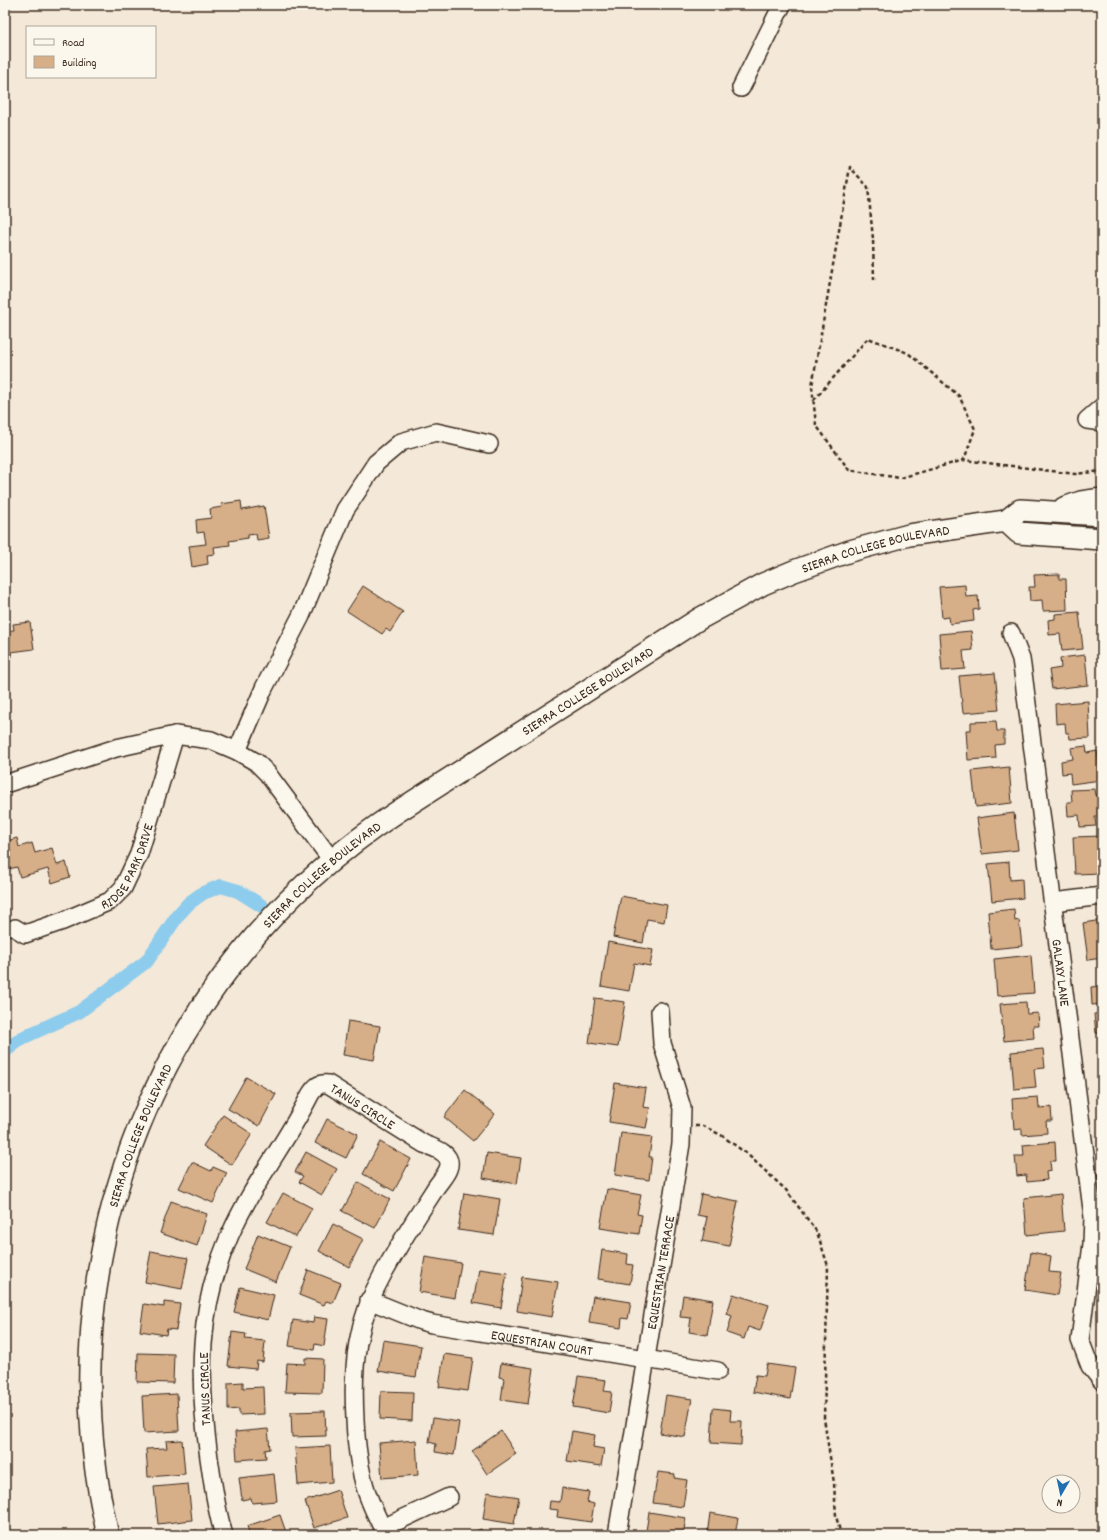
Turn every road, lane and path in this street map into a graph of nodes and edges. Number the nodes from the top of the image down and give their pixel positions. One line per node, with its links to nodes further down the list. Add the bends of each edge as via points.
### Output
1 (782, 5): 2 (street)
2 (741, 88)
3 (874, 280): 4 (path, via 868,187 850,167 812,386)
4 (814, 400): 8 (path, via 816,425 849,470 900,478); 8 (path, via 868,338 908,353 959,396 975,429)
5 (1102, 407): 6 (street, via 1087,420)
6 (1102, 422)
7 (489, 444): 17 (street, via 436,432 401,442 376,463 345,510 301,616 264,688)
8 (964, 460): 9 (path, via 1075,474)
9 (1102, 471)
10 (1102, 499): 11 (main road, via 1081,502)
11 (1054, 511): 12 (main road); 13 (main road, via 1020,510)
12 (1102, 515)
13 (1006, 522): 14 (main road, via 1019,533); 19 (main road, SIERRA COLLEGE BOULEVARD, via 943,529 879,542 820,561 763,584 666,640 392,815)
14 (1102, 539)
15 (1011, 633): 21 (street, GALAXY LANE, via 1024,673)
16 (175, 735): 17 (street, via 211,740); 18 (street, via 116,748); 22 (street, RIDGE PARK DRIVE, via 139,854 123,888 110,901 63,921 25,934)
17 (237, 751): 19 (street, via 256,762 267,773)
18 (5, 784)
19 (331, 859): 32 (main road, SIERRA COLLEGE BOULEVARD, via 268,920 212,992 165,1069 143,1114 124,1164 103,1245 93,1308 90,1354 93,1445)
20 (1102, 896): 21 (street)
21 (1053, 902): 25 (street, GALAXY LANE, via 1092,1211)
22 (15, 928)
23 (660, 1011): 24 (street, EQUESTRIAN TERRACE, via 662,1043 679,1097)
24 (683, 1124): 27 (street, EQUESTRIAN TERRACE); 35 (path, via 703,1126 721,1135 747,1154 786,1190 817,1232 828,1266 824,1418 834,1483 836,1516)
25 (1098, 1232): 29 (street, GALAXY LANE, via 1082,1314 1080,1340 1090,1366)
26 (369, 1300): 27 (street, EQUESTRIAN COURT, via 432,1324); 31 (street, TANUS CIRCLE, via 359,1329 354,1361 355,1422 362,1475); 33 (street, TANUS CIRCLE, via 383,1272 448,1169 449,1160 437,1149 424,1144 328,1084 321,1083 314,1087 240,1214 222,1255 208,1305 201,1362 201,1392 215,1501)
27 (646, 1359): 28 (street, EQUESTRIAN COURT); 34 (street, EQUESTRIAN TERRACE)
28 (718, 1371)
29 (1102, 1381)
30 (450, 1497): 31 (street)
31 (384, 1532)
32 (108, 1535)
33 (224, 1535)
34 (617, 1535)
35 (841, 1535)

